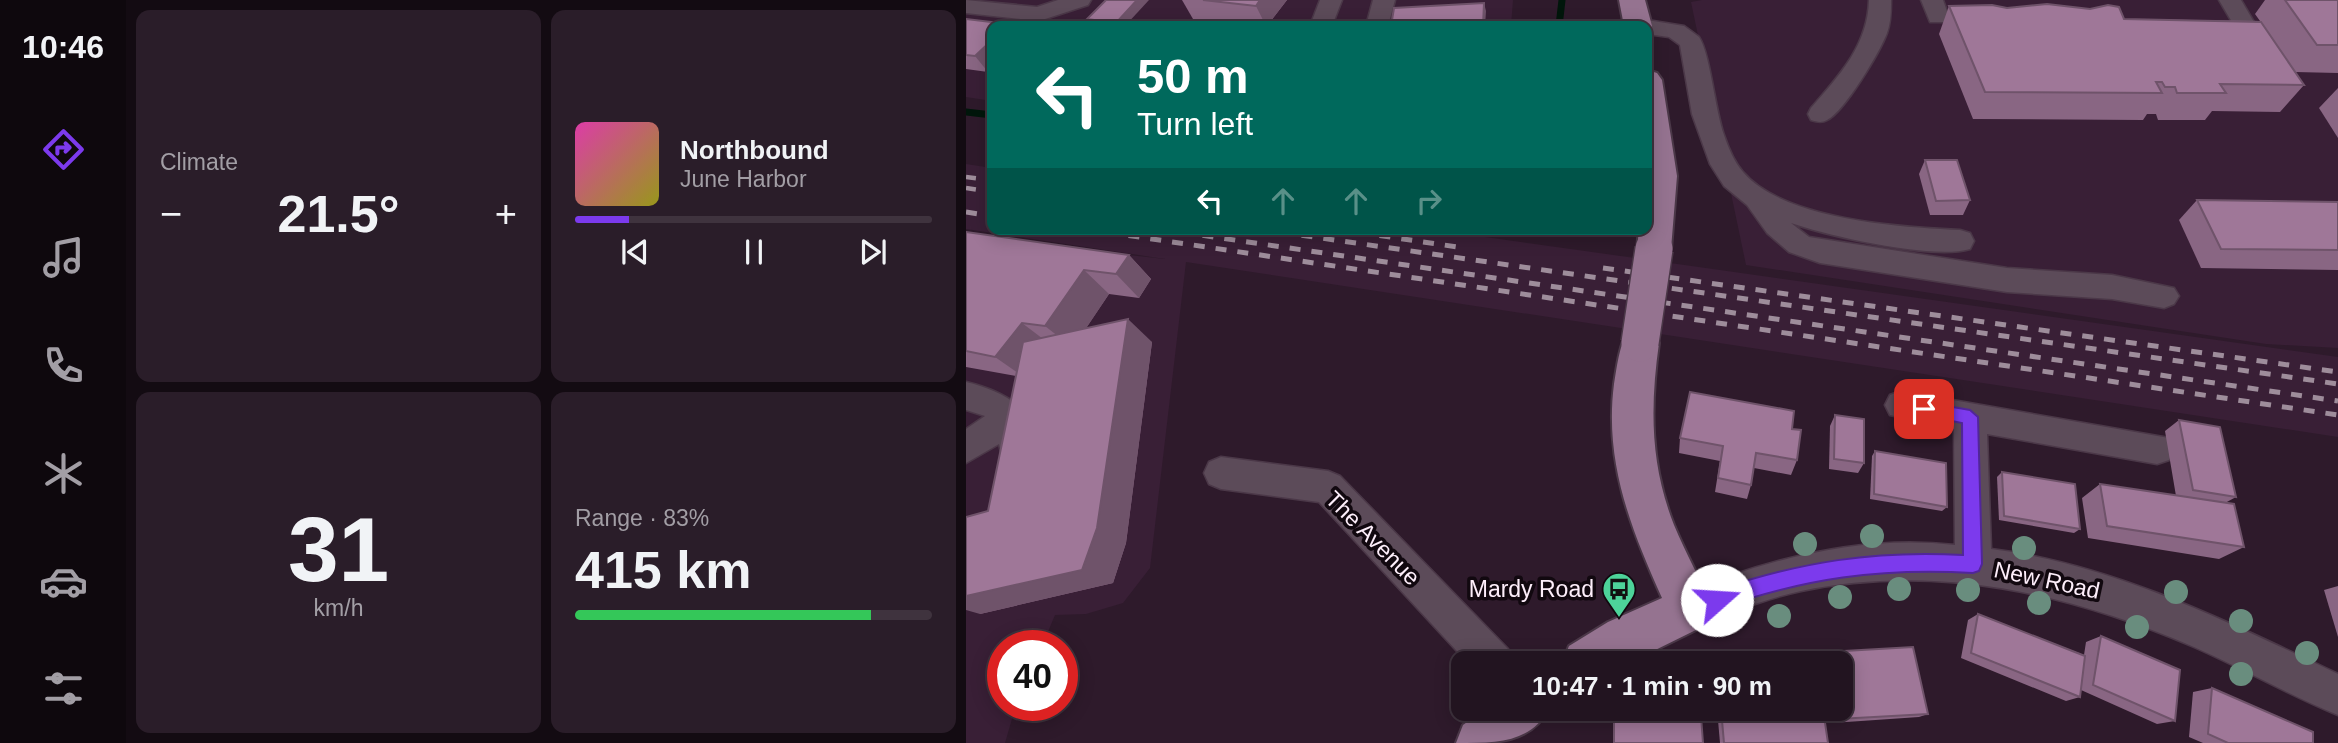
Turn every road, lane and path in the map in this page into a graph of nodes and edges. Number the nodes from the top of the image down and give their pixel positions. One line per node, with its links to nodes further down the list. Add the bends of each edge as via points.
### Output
1 (1080, 0): 7 (street, via 1039,14)
2 (1331, 0): 8 (street)
3 (1384, 0): 9 (street)
4 (1632, 0): 10 (main road)
5 (1880, 0): 14 (street, via 1872,38)
6 (2230, 0): 12 (street)
7 (966, 6)
8 (1323, 21)
9 (1378, 21)
10 (1639, 21)
11 (1652, 28): 15 (street, via 1676,31 1691,43 1716,147 1734,180)
12 (2250, 34)
13 (1652, 114): 27 (main road, bridge, via 1661,176 1631,414 1635,462 1656,529)
14 (1820, 114)
15 (1758, 200): 16 (street, via 1784,211 1857,228); 17 (street, via 1779,231 1807,249 2007,280 2112,287)
16 (1960, 241)
17 (2164, 296)
18 (966, 396): 20 (street, via 996,403)
19 (1901, 405): 21 (street)
20 (1011, 417): 22 (street); 25 (street, via 1017,435)
21 (1970, 417): 23 (street); 26 (street)
22 (966, 448)
23 (2157, 449)
24 (1221, 473): 28 (street, The Avenue, via 1328,487)
25 (1014, 488)
26 (1973, 564): 27 (street, New Road, via 1918,561 1835,567 1769,582); 30 (street, New Road, via 2064,581 2153,609)
27 (1690, 608): 29 (main road, New Road)
28 (1483, 651)
29 (1606, 651)
30 (2338, 695)
31 (1509, 721): 32 (main road)
32 (1481, 743)

